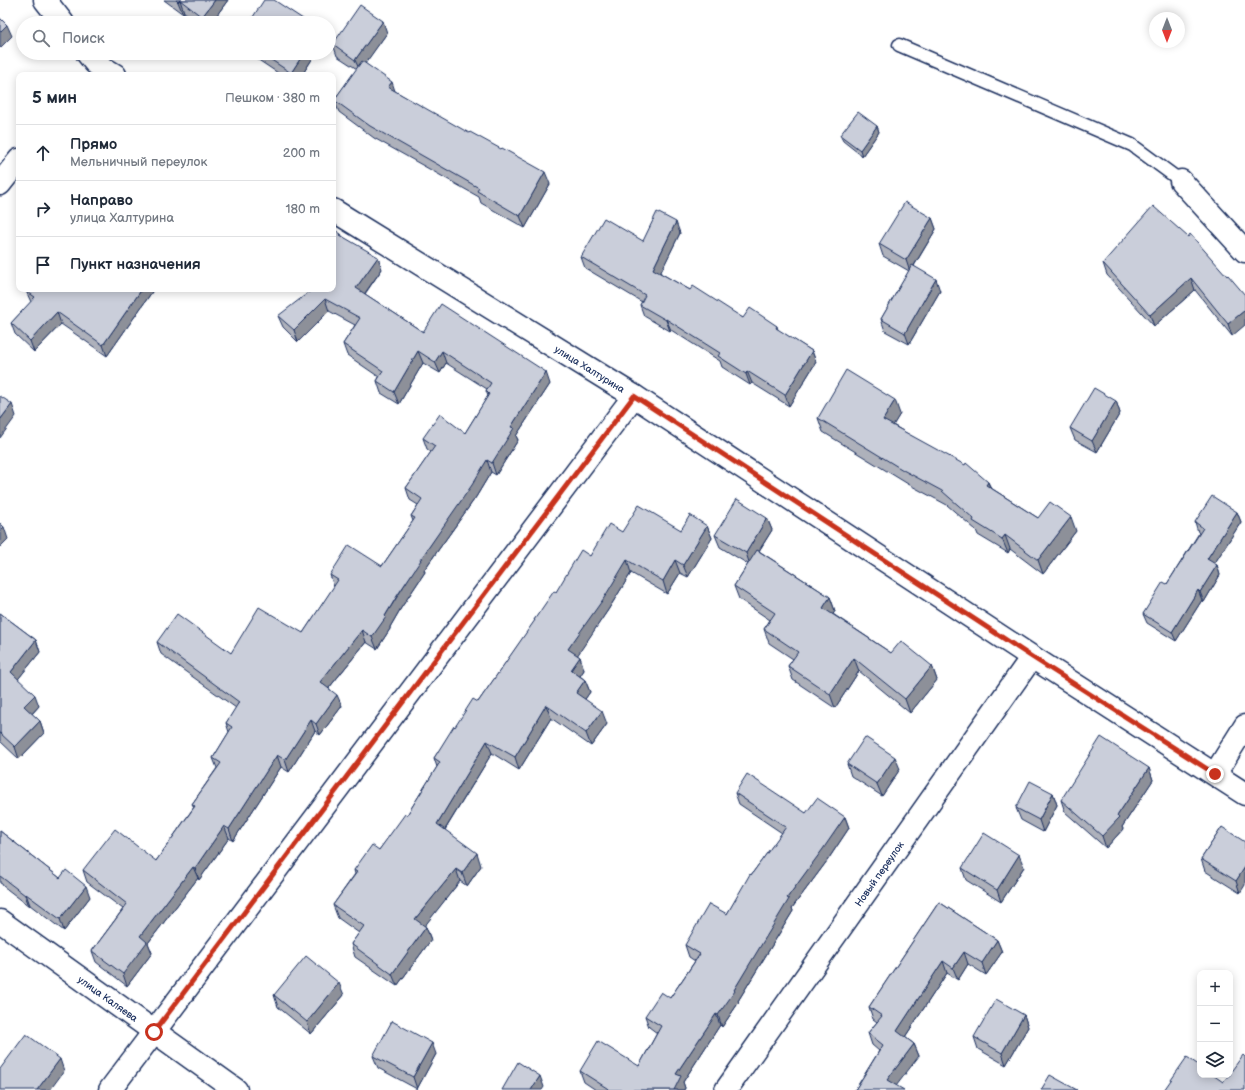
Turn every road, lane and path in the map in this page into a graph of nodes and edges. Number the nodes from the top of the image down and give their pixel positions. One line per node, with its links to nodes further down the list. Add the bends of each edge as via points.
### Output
1 (45, 0): 2 (street)
2 (58, 16)
3 (898, 45): 7 (lane, via 1132,145)
4 (89, 64): 5 (street)
5 (108, 72)
6 (16, 164): 8 (street)
7 (1181, 181): 10 (street)
8 (0, 184)
9 (336, 212): 11 (street, улица Халтурина)
10 (1245, 250)
11 (634, 396): 12 (street, улица Халтурина); 17 (street)
12 (1032, 657): 14 (street, улица Халтурина); 20 (street, Новый переулок)
13 (1245, 726): 14 (street)
14 (1215, 774): 15 (street, улица Халтурина)
15 (1245, 794)
16 (0, 921): 17 (street, улица Каляева)
17 (154, 1032): 18 (street); 19 (street, улица Каляева)
18 (110, 1090)
19 (236, 1090)
20 (726, 1090)

